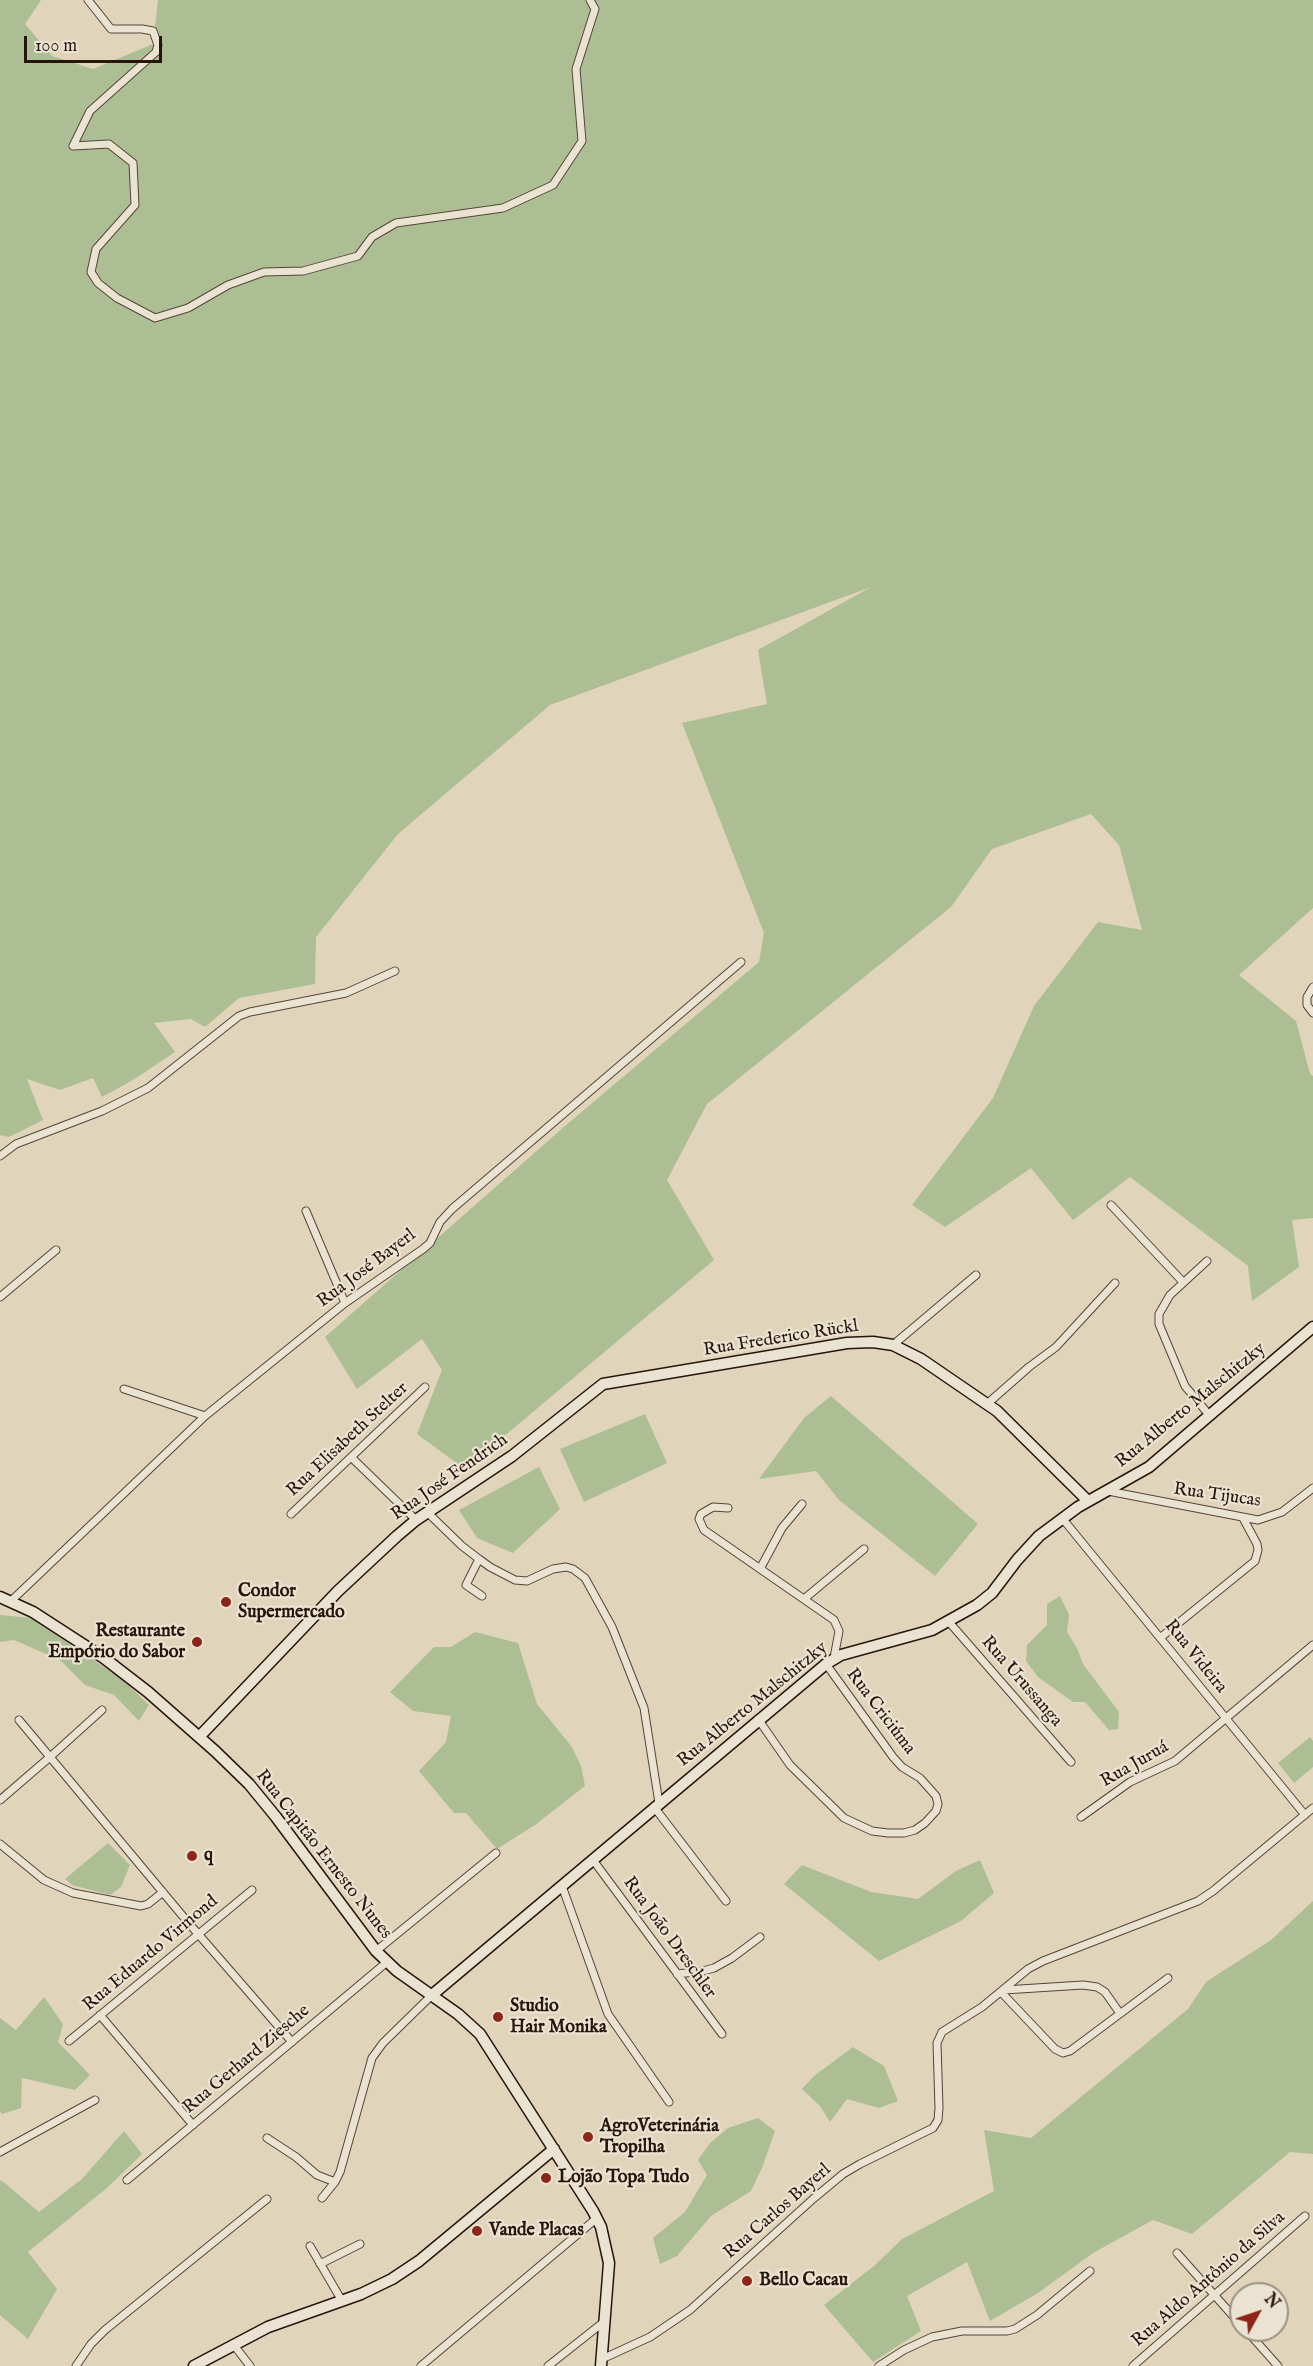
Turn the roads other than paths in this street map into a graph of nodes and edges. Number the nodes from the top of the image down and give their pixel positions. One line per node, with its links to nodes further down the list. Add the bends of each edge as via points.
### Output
1 (88, 0): 2 (street, via 111,29 153,31 158,45 156,52 90,111 73,146 109,144 133,163 135,205 96,249 91,272 117,298 155,318 188,309 228,285 264,272 303,271 358,256 372,237 396,223 503,208 553,185 582,141 576,69 595,9)
2 (590, 0)
3 (741, 962): 16 (street, Rua José Bayerl, via 452,1209 423,1250)
4 (395, 970): 7 (street, via 346,993 239,1016 143,1091 16,1144)
5 (1313, 987): 6 (street, via 1307,1005)
6 (1313, 1013)
7 (0, 1156)
8 (1112, 1205): 13 (street)
9 (306, 1211): 16 (street)
10 (56, 1250): 15 (street)
11 (1207, 1261): 13 (street)
12 (976, 1275): 18 (street)
13 (1184, 1282): 24 (street, via 1164,1304 1159,1324 1185,1386)
14 (1114, 1283): 22 (street, via 1056,1347)
15 (0, 1297)
16 (345, 1303): 23 (street, Rua José Bayerl)
17 (1313, 1327): 24 (street, Rua Alberto Malschitzky)
18 (893, 1345): 19 (street, Rua Frederico Rückl, via 847,1343); 22 (street, Rua Frederico Rückl, via 921,1359)
19 (603, 1384): 31 (street, Rua José Fendrich, via 512,1456)
20 (425, 1387): 25 (street, Rua Elisabeth Stelter)
21 (124, 1389): 23 (street)
22 (987, 1404): 28 (street, Rua Frederico Rückl)
23 (205, 1416): 41 (street, Rua José Bayerl)
24 (1210, 1416): 27 (street, Rua Alberto Malschitzky, via 1149,1467)
25 (351, 1457): 32 (street, Rua Elisabeth Stelter); 35 (street)
26 (1313, 1488): 34 (street, Rua Tijucas, via 1274,1517)
27 (1108, 1491): 28 (street, Rua Alberto Malschitzky); 34 (street, Rua Tijucas)
28 (1088, 1501): 33 (street, Rua Alberto Malschitzky)
29 (802, 1504): 38 (street, via 782,1528)
30 (728, 1508): 38 (street, via 706,1509 699,1519 701,1524 709,1534)
31 (427, 1512): 35 (street, Rua José Fendrich); 37 (street)
32 (291, 1514)
33 (1062, 1518): 42 (street, Rua Alberto Malschitzky, via 1031,1544 992,1593); 43 (street, Rua Videira)
34 (1243, 1518): 43 (street, via 1257,1544 1255,1561)
35 (416, 1520): 50 (street, Rua José Fendrich, via 338,1591)
36 (864, 1549): 40 (street)
37 (479, 1559): 39 (street, via 466,1585); 54 (street, via 515,1580 527,1581 566,1567 585,1578 612,1627 637,1688 647,1722)
38 (760, 1569): 40 (street)
39 (482, 1596)
40 (804, 1599): 45 (street, via 838,1627)
41 (3, 1601): 50 (street, Rua Capitão Ernesto Nunes, via 33,1612 104,1658)
42 (949, 1622): 45 (street, Rua Alberto Malschitzky); 52 (street, Rua Urussanga)
43 (1160, 1638): 48 (street, Rua Videira)
44 (1313, 1645): 48 (street, Rua Juruá)
45 (830, 1661): 47 (street, Rua Alberto Malschitzky); 47 (street, Rua Criciúma, via 893,1758 920,1778 938,1800 932,1817 904,1833 872,1831 844,1818 799,1775)
46 (102, 1710): 51 (street)
47 (758, 1719): 54 (street, Rua Alberto Malschitzky)
48 (1226, 1719): 56 (street, Rua Videira); 57 (street, Rua Juruá, via 1175,1761 1130,1782)
49 (19, 1720): 51 (street)
50 (199, 1737): 67 (street, Rua Capitão Ernesto Nunes, via 260,1797)
51 (50, 1757): 53 (street); 63 (street)
52 (1071, 1762)
53 (0, 1800)
54 (657, 1805): 60 (street, Rua Alberto Malschitzky); 64 (street)
55 (1313, 1808): 56 (street, Rua Carlos Bayerl)
56 (1305, 1815): 71 (street, Rua Carlos Bayerl, via 1198,1901 1049,1958 1028,1969)
57 (1081, 1817)
58 (0, 1844): 63 (street, via 44,1880 73,1893 141,1906)
59 (496, 1853): 67 (street)
60 (593, 1860): 61 (street, Rua Alberto Malschitzky); 69 (street, Rua João Dreschler)
61 (562, 1886): 72 (street, Rua Alberto Malschitzky); 79 (street, via 608,2014)
62 (252, 1890): 65 (street, Rua Eduardo Virmond)
63 (163, 1892): 65 (street)
64 (726, 1901)
65 (200, 1933): 74 (street, Rua Eduardo Virmond); 77 (street)
66 (760, 1937): 69 (street, via 714,1968)
67 (376, 1952): 68 (street, Rua Capitão Ernesto Nunes)
68 (387, 1962): 72 (street, Rua Capitão Ernesto Nunes); 77 (street, Rua Gerhard Ziesche)
69 (677, 1974): 75 (street, Rua João Dreschler)
70 (1168, 1978): 73 (street)
71 (1003, 1991): 73 (street, via 1097,1987 1106,1992); 73 (street, via 1063,2053); 101 (street, Rua Carlos Bayerl, via 942,2032 937,2043 938,2120 933,2128 843,2174 690,2310 650,2337)
72 (432, 1995): 82 (street, Rua Capitão Ernesto Nunes, via 480,2034); 85 (street, via 372,2058)
73 (1119, 2012)
74 (100, 2015): 76 (street, Rua Eduardo Virmond); 80 (street)
75 (722, 2034)
76 (69, 2041)
77 (292, 2042): 80 (street, Rua Gerhard Ziesche)
78 (94, 2100): 83 (street)
79 (669, 2102)
80 (193, 2125): 84 (street, Rua Gerhard Ziesche)
81 (267, 2138): 85 (street, via 313,2172)
82 (554, 2149): 89 (street, Rua Capitão Ernesto Nunes); 96 (street, via 409,2268 376,2288)
83 (0, 2152)
84 (127, 2180)
85 (335, 2182): 86 (street)
86 (322, 2198)
87 (267, 2199): 102 (street, via 105,2330)
88 (1305, 2216): 95 (street, Rua Aldo Antônio da Silva)
89 (597, 2218): 98 (street, Rua Capitão Ernesto Nunes, via 609,2263); 105 (street)
90 (360, 2244): 93 (street)
91 (310, 2246): 93 (street)
92 (1177, 2253): 95 (street)
93 (320, 2264): 96 (street)
94 (1090, 2271): 107 (street, via 1025,2324 1007,2331 962,2331 932,2337)
95 (1214, 2295): 97 (street); 108 (street, Rua Aldo Antônio da Silva)
96 (342, 2301): 100 (street)
97 (1229, 2312)
98 (605, 2320): 101 (street, Rua Capitão Ernesto Nunes); 106 (street)
99 (1257, 2342): 109 (street)
100 (233, 2344): 103 (street); 104 (street)
101 (601, 2362)
102 (76, 2366)
103 (194, 2366)
104 (250, 2366)
105 (421, 2366)
106 (548, 2366)
107 (879, 2366)
108 (1133, 2366)
109 (1278, 2366)

